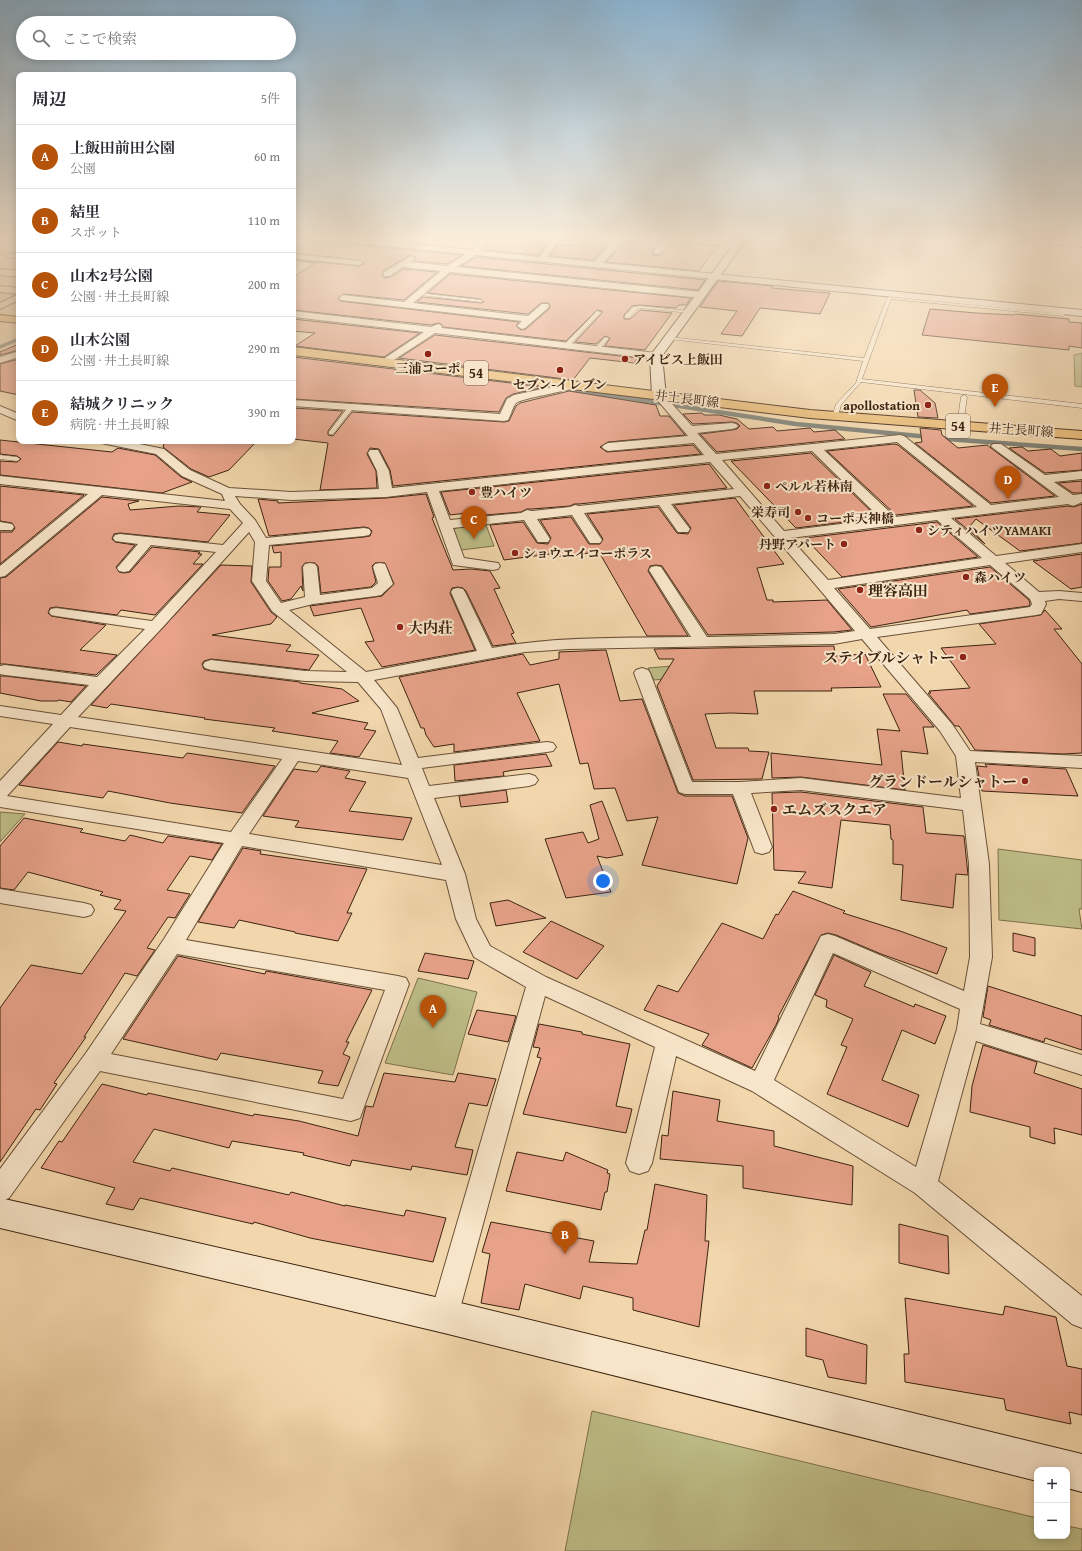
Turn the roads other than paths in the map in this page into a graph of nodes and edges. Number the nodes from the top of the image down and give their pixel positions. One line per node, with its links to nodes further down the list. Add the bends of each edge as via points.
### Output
1 (456, 312): 15 (street)
2 (470, 312): 13 (street)
3 (538, 312): 13 (street)
4 (599, 312): 19 (lane)
5 (631, 312): 11 (lane)
6 (689, 312): 17 (street)
7 (884, 312): 25 (lane)
8 (1036, 312): 10 (lane)
9 (296, 314): 15 (street)
10 (1063, 315)
11 (627, 317)
12 (0, 318): 14 (main road)
13 (530, 319): 18 (street)
14 (16, 320)
15 (434, 330): 18 (street); 26 (street)
16 (607, 338): 20 (lane)
17 (669, 338): 23 (street); 25 (lane)
18 (508, 339): 19 (street)
19 (567, 346): 20 (street)
20 (597, 349): 23 (street)
21 (296, 352): 26 (main road, 井土長町線 / 54)
22 (16, 355): 24 (street)
23 (656, 356): 30 (street)
24 (0, 360)
25 (866, 360): 27 (lane)
26 (386, 362): 28 (main road, 井土長町線 / 54)
27 (859, 380): 32 (lane); 36 (lane, via 838,405)
28 (574, 385): 30 (main road, 井土長町線 / 54); 33 (street, via 518,397 511,401 504,418)
29 (964, 397): 38 (lane)
30 (665, 402): 36 (main road, 井土長町線 / 54); 40 (street)
31 (296, 403): 33 (street)
32 (1082, 406)
33 (351, 407): 39 (lane)
34 (0, 409): 35 (street)
35 (16, 415)
36 (835, 416): 38 (main road, 井土長町線 / 54)
37 (732, 426): 40 (street)
38 (960, 426): 41 (main road, 井土長町線 / 54)
39 (331, 433)
40 (692, 434): 44 (street); 48 (street)
41 (1082, 435)
42 (125, 444): 58 (street, via 160,451 186,473)
43 (997, 446): 51 (street)
44 (608, 447)
45 (815, 447): 48 (street); 62 (street, via 900,438); 65 (street)
46 (374, 453): 55 (street, via 383,471)
47 (0, 457): 49 (lane)
48 (713, 458): 53 (street); 56 (street)
49 (17, 459)
50 (1082, 475): 51 (street)
51 (1043, 479): 57 (street)
52 (0, 480): 54 (street)
53 (432, 488): 55 (street); 67 (street)
54 (99, 491): 58 (street); 84 (street)
55 (386, 492): 58 (street)
56 (743, 492): 59 (street); 70 (street)
57 (1076, 498): 60 (street); 62 (street)
58 (230, 499): 66 (street)
59 (662, 501): 61 (street); 68 (street)
60 (1082, 508)
61 (575, 509): 63 (street); 73 (street)
62 (987, 509): 64 (street)
63 (527, 514): 67 (street); 72 (street)
64 (939, 515): 65 (street); 78 (street)
65 (891, 521): 70 (street)
66 (250, 523): 75 (street); 77 (street)
67 (445, 525): 79 (street, via 458,562)
68 (683, 529)
69 (364, 532): 75 (street)
70 (782, 535): 85 (street)
71 (120, 538): 74 (street)
72 (543, 539)
73 (595, 540)
74 (148, 541): 77 (street); 82 (street)
75 (262, 542): 90 (street, via 259,581)
76 (1082, 548): 78 (street)
77 (225, 549): 92 (street)
78 (991, 560): 85 (street); 87 (street)
79 (493, 566)
80 (310, 567): 89 (street)
81 (380, 567): 89 (street, via 386,584 376,592)
82 (124, 568)
83 (656, 570): 94 (street)
84 (0, 574)
85 (824, 584): 93 (street)
86 (458, 592): 95 (street)
87 (1036, 597): 88 (street); 93 (street, via 1039,604 1036,611)
88 (1082, 597)
89 (313, 600): 90 (street)
90 (277, 608): 99 (street)
91 (56, 612): 92 (street)
92 (156, 626): 100 (street)
93 (866, 634): 94 (street, via 834,639); 105 (street, via 946,728)
94 (701, 640): 95 (street, via 569,644 525,647)
95 (486, 654): 99 (street)
96 (210, 665): 99 (street, via 305,676)
97 (5, 670): 100 (street)
98 (642, 673): 109 (street, via 685,788)
99 (362, 677): 107 (street, via 388,708)
100 (101, 682): 102 (street)
101 (0, 711): 102 (street)
102 (65, 722): 104 (street); 110 (street)
103 (547, 747): 107 (street)
104 (293, 755): 107 (street); 114 (street)
105 (965, 756): 106 (street); 113 (street)
106 (1082, 762)
107 (412, 768): 111 (street)
108 (529, 780): 111 (street)
109 (740, 788): 113 (street, via 801,784); 115 (street)
110 (0, 792)
111 (423, 793): 116 (street)
112 (0, 801): 114 (street)
113 (971, 805): 121 (street, via 979,864 981,957)
114 (237, 838): 116 (street); 119 (street)
115 (762, 847)
116 (455, 874): 120 (street, via 466,919 482,951)
117 (0, 896): 118 (street)
118 (84, 910)
119 (172, 945): 124 (street); 124 (street, via 398,984 351,1111)
120 (538, 983): 123 (street); 132 (street)
121 (973, 1005): 122 (street); 126 (street, via 828,942)
122 (968, 1029): 125 (street); 128 (street)
123 (668, 1043): 126 (street); 127 (street)
124 (94, 1060): 129 (street)
125 (1082, 1065)
126 (760, 1084): 128 (street)
127 (639, 1163)
128 (924, 1186): 131 (street)
129 (0, 1190)
130 (0, 1213): 132 (street)
131 (1082, 1314)
132 (444, 1316): 133 (street)
133 (1082, 1473)

